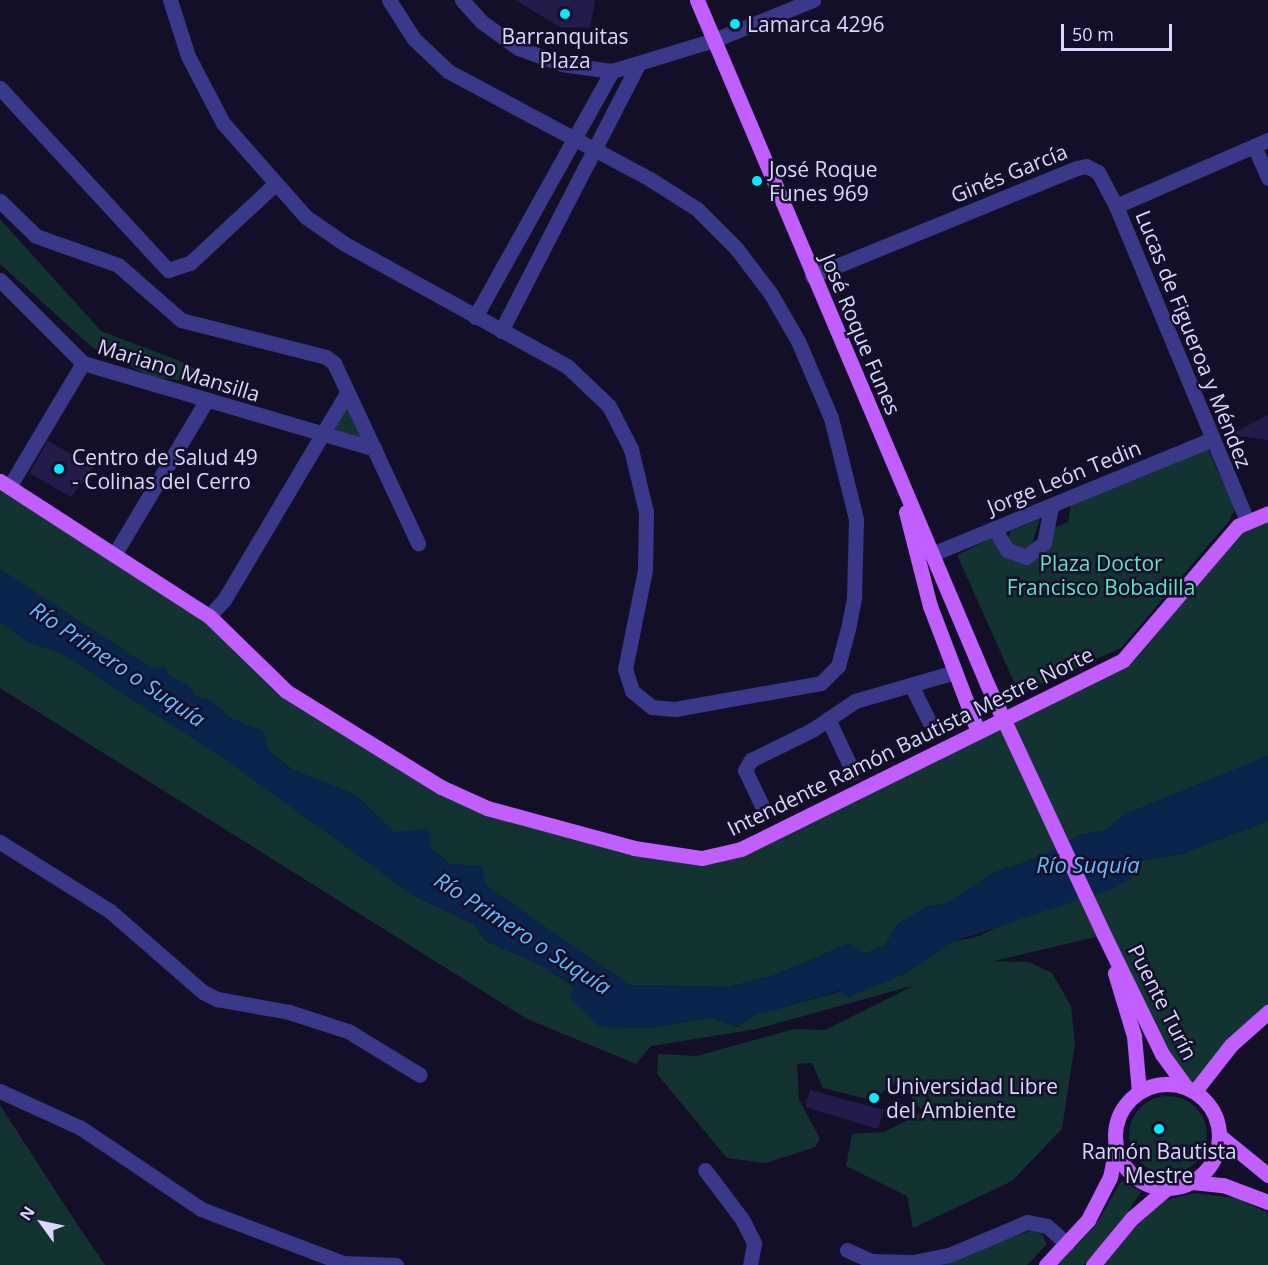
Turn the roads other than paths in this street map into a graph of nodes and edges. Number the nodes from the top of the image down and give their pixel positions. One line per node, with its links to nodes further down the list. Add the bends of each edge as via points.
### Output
1 (170, 0): 14 (street, via 188,56 223,123)
2 (389, 0): 10 (street, via 414,39 448,71)
3 (462, 0): 8 (street, via 482,22 519,48 562,64)
4 (697, 0): 6 (main road, José Roque Funes)
5 (813, 0): 6 (street)
6 (714, 40): 7 (street); 17 (main road, José Roque Funes)
7 (637, 66): 8 (street); 12 (street)
8 (612, 71): 10 (street)
9 (0, 88): 14 (street, via 168,270 190,263)
10 (575, 139): 12 (street); 20 (street)
11 (1261, 143): 13 (street); 16 (street)
12 (597, 152): 21 (street); 21 (street, via 672,191 718,228 771,294 818,384 841,450 856,519 854,597 838,666 830,677 821,683 675,709 652,707 632,692 625,669 647,544 642,479 609,406 583,378)
13 (1268, 178)
14 (275, 184): 20 (street, via 323,230)
15 (0, 201): 23 (street, via 36,236 118,265 181,320 326,357 334,363)
16 (1116, 206): 17 (street, Ginés García, via 1098,172 1086,166); 26 (street, Lucas de Figueroa y Méndez)
17 (812, 276): 28 (main road, José Roque Funes)
18 (0, 280): 19 (street, Mariano Mansilla)
19 (7, 297): 22 (street, Mariano Mansilla)
20 (476, 317): 21 (street)
21 (501, 331)
22 (83, 363): 24 (street, Mariano Mansilla); 29 (street)
23 (347, 393): 25 (street); 27 (street)
24 (206, 401): 25 (street, Mariano Mansilla); 36 (street)
25 (320, 437): 27 (street, Mariano Mansilla); 37 (street, via 224,600)
26 (1212, 439): 30 (street, Jorge León Tedin); 32 (street, Lucas de Figueroa y Méndez)
27 (375, 449): 34 (street)
28 (893, 463): 35 (main road, José Roque Funes); 38 (main road, via 930,606)
29 (5, 484): 36 (main road, Intendente Ramón Bautista Mestre Norte)
30 (1051, 506): 33 (street, Jorge León Tedin); 33 (street, via 1044,543 1026,557 1007,550)
31 (1268, 513): 32 (main road, Intendente Ramón Bautista Mestre Norte)
32 (1247, 521): 43 (main road, Intendente Ramón Bautista Mestre Norte, via 1134,652)
33 (994, 528): 35 (street, Jorge León Tedin)
34 (418, 543)
35 (932, 554): 39 (main road, José Roque Funes)
36 (114, 555): 37 (main road, Intendente Ramón Bautista Mestre Norte)
37 (209, 616): 43 (main road, Intendente Ramón Bautista Mestre Norte, via 286,691 371,747 469,801 634,848 687,857 741,849)
38 (955, 672): 40 (street); 43 (main road)
39 (987, 684): 47 (main road, Puente Turín, bridge)
40 (911, 685): 41 (street, via 855,701); 42 (street)
41 (828, 719): 44 (street); 45 (street, via 746,766)
42 (931, 725)
43 (977, 729)
44 (853, 772)
45 (763, 808)
46 (0, 842): 49 (street, via 110,911 203,992 217,999 289,1012 348,1031)
47 (1104, 935): 50 (main road, Puente Turín, via 1162,1054); 52 (main road, Puente Turín, via 1134,1036)
48 (1268, 1012): 50 (main road)
49 (420, 1075)
50 (1190, 1089): 52 (main road, via 1157,1085); 53 (main road, via 1213,1110)
51 (0, 1091): 62 (street, via 81,1128 201,1209)
52 (1139, 1092): 54 (main road, via 1117,1123)
53 (1220, 1136): 56 (main road); 57 (main road, via 1215,1158)
54 (1116, 1149): 58 (main road, via 1130,1173); 60 (main road, via 1100,1200)
55 (705, 1170): 64 (street, via 750,1235 754,1256)
56 (1268, 1175)
57 (1192, 1182): 58 (main road); 59 (main road, via 1223,1185)
58 (1166, 1189): 66 (main road, via 1132,1218)
59 (1268, 1203)
60 (1068, 1244): 61 (street, via 1047,1226 1027,1222 949,1255 913,1262 872,1261); 65 (main road)
61 (847, 1250)
62 (349, 1264): 63 (street)
63 (396, 1265)
64 (750, 1265)
65 (1046, 1265)
66 (1093, 1265)

